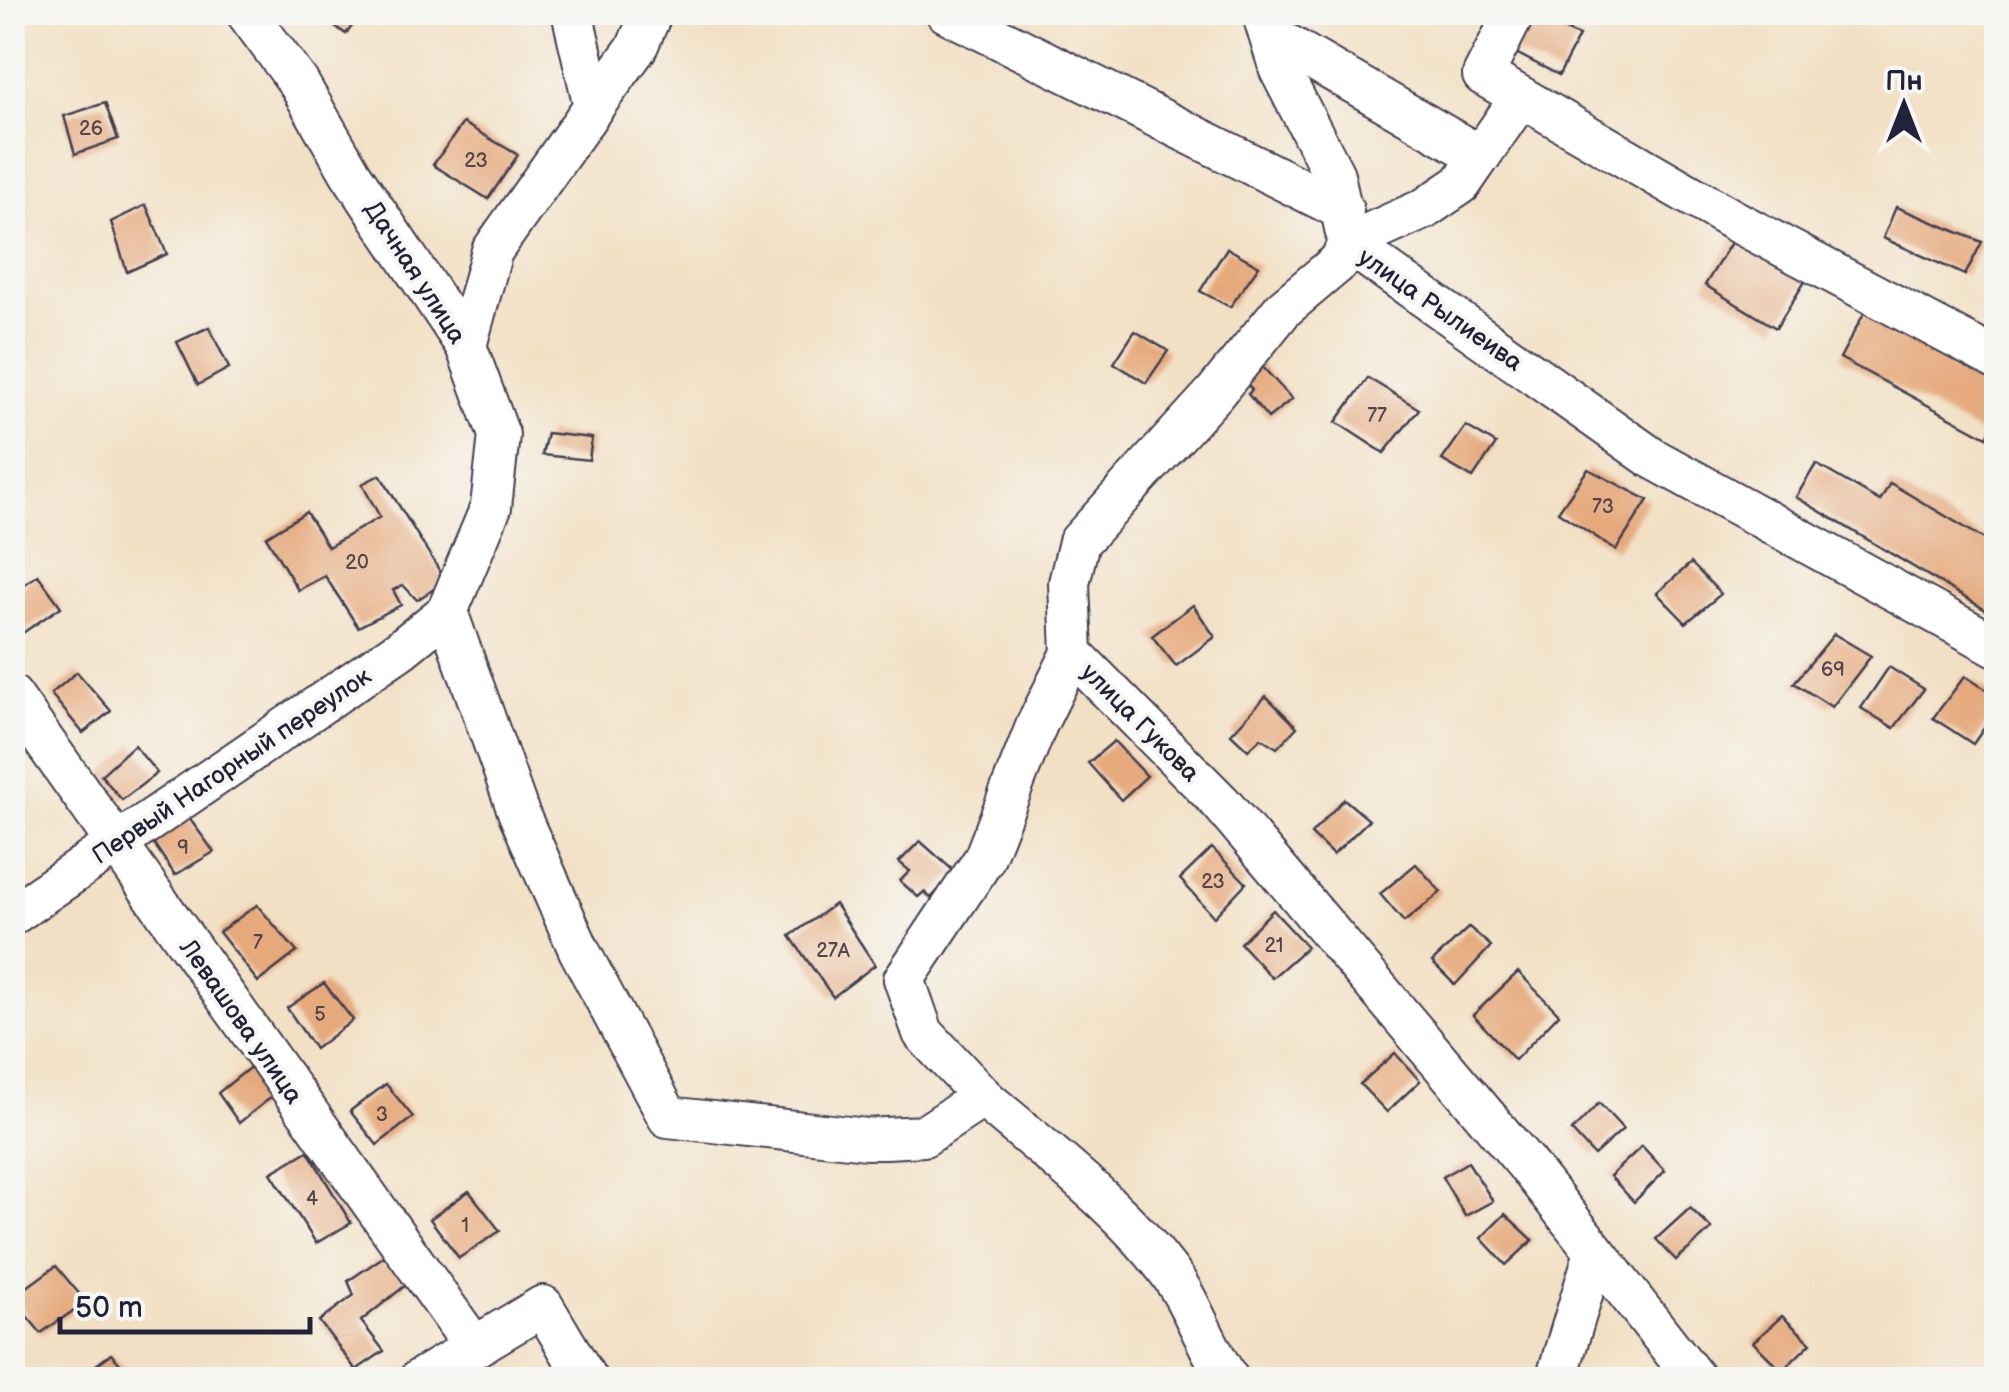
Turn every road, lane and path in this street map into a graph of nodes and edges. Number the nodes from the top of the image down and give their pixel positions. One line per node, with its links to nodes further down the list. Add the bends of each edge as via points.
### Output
1 (246, 12): 13 (street, Дачная улица)
2 (572, 12): 10 (street)
3 (652, 12): 10 (street, via 637,46)
4 (946, 12): 8 (street)
5 (1030, 12): 8 (street)
6 (1515, 12): 9 (street, via 1483,75)
7 (1266, 23): 11 (street); 12 (street, via 1280,70 1334,175)
8 (1000, 39): 12 (street)
9 (1521, 97): 11 (street, улица Рылиеива); 14 (street, via 1735,221)
10 (594, 106): 13 (street, via 492,251)
11 (1480, 156): 12 (street, улица Рылиеива, via 1462,184 1437,200)
12 (1346, 227): 16 (street, улица Рылиеива, via 1652,458); 17 (street, улица Гукова, via 1340,261 1283,309 1079,542 1069,583)
13 (466, 346): 15 (street, Дачная улица, via 499,435 492,507)
14 (1996, 359)
15 (447, 612): 19 (street, Первый Нагорный переулок); 21 (street, via 519,814 579,950 668,1117 868,1139 924,1136)
16 (1996, 646)
17 (1072, 653): 21 (street, via 984,859 904,980 923,1033); 22 (street, улица Гукова, via 1221,802)
18 (12, 696): 19 (street, Левашова улица)
19 (116, 844): 20 (street, Первый Нагорный переулок); 23 (street, Левашова улица)
20 (12, 915)
21 (983, 1096): 26 (street, via 1138,1234 1172,1276)
22 (1595, 1252): 27 (street); 28 (street, улица Гукова)
23 (473, 1345): 24 (street); 25 (street, via 542,1306)
24 (419, 1380)
25 (587, 1380)
26 (1229, 1380)
27 (1556, 1380)
28 (1696, 1380)

